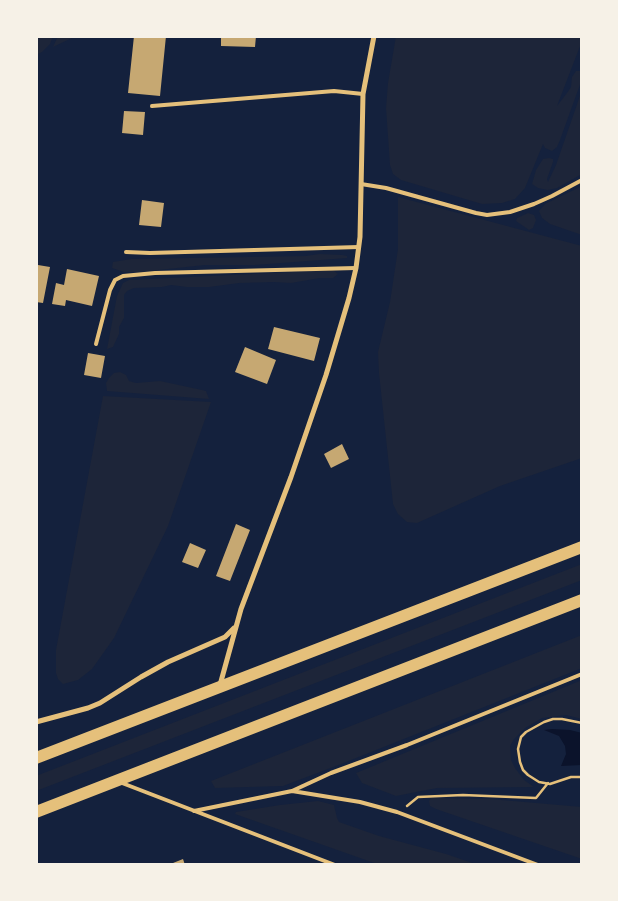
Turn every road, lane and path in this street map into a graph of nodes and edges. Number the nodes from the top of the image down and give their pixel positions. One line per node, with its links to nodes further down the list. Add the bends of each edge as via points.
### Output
1 (374, 36): 2 (street)
2 (363, 94): 3 (lane, via 334,90); 5 (street)
3 (152, 106)
4 (582, 180): 5 (lane, via 534,204 487,215)
5 (361, 184): 6 (street)
6 (359, 247): 7 (lane); 8 (street)
7 (126, 252)
8 (356, 268): 9 (lane, via 123,276 115,280 110,290); 12 (street, via 326,375)
9 (96, 344)
10 (582, 547): 14 (highway)
11 (582, 600): 19 (highway)
12 (236, 626): 14 (street); 15 (street, via 225,637 168,662 100,703)
13 (582, 674): 21 (lane)
14 (220, 686): 17 (highway)
15 (36, 722)
16 (582, 723): 20 (path, via 553,719 533,727 522,736 518,756 524,770 533,779)
17 (36, 758)
18 (582, 777): 20 (path)
19 (115, 781): 22 (lane); 23 (highway)
20 (548, 784): 24 (path, via 536,798 418,797)
21 (292, 791): 22 (lane); 24 (lane, via 360,802)
22 (194, 811): 25 (lane)
23 (36, 812)
24 (397, 812): 26 (lane)
25 (335, 865)
26 (538, 865)

